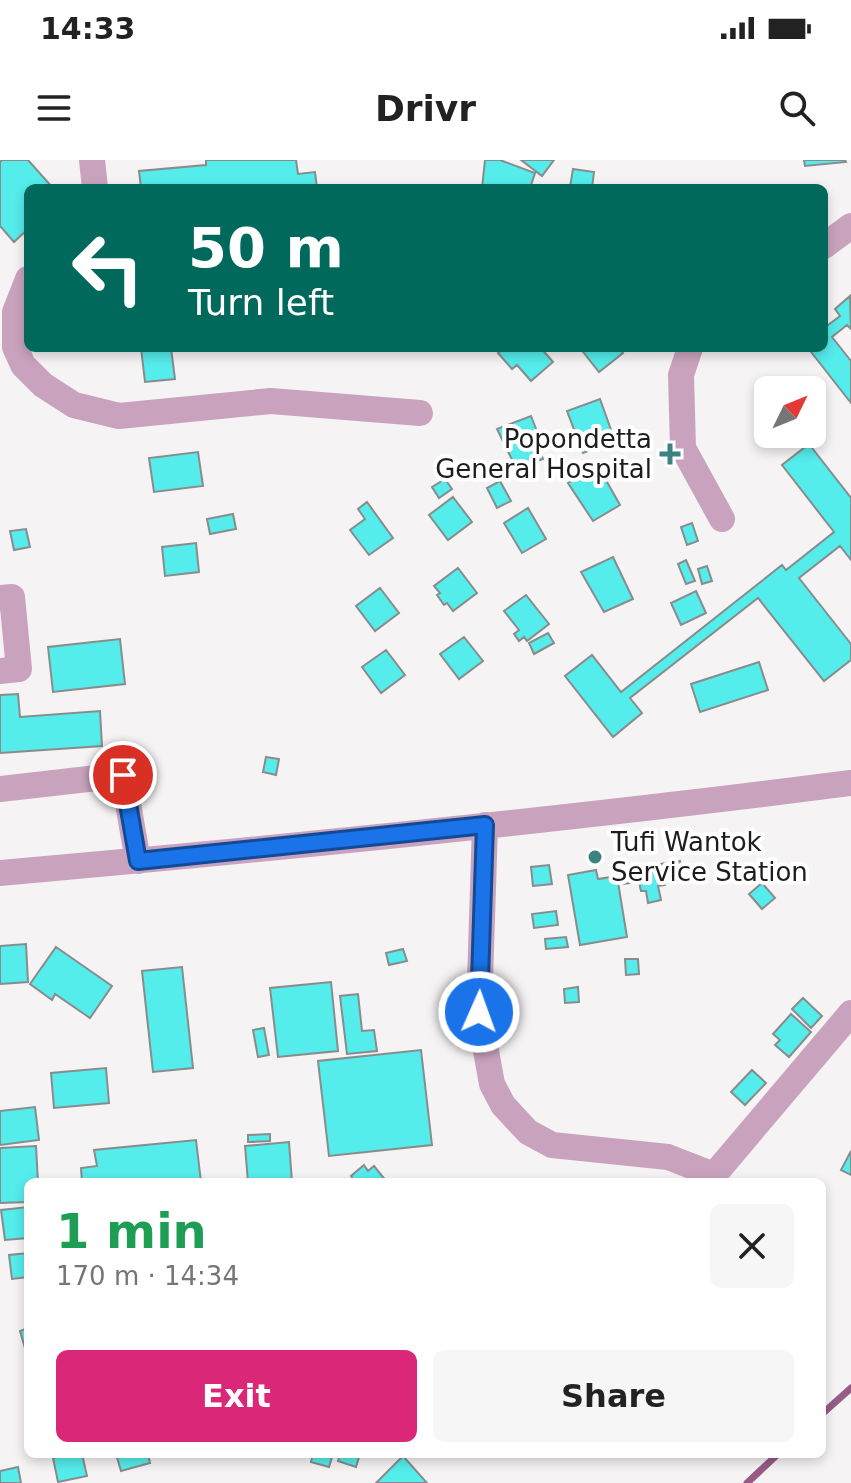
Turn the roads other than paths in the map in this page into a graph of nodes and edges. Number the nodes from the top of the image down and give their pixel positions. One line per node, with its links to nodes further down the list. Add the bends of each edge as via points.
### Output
1 (92, 160): 2 (street)
2 (95, 184)
3 (851, 226): 4 (street)
4 (828, 243)
5 (24, 289): 7 (street, via 15,312 15,347 33,375 74,405 119,416 271,401)
6 (689, 352): 8 (street, via 681,375 683,448)
7 (420, 413)
8 (722, 519)
9 (0, 598): 10 (street, via 12,597 19,669)
10 (0, 671)
11 (851, 783): 13 (street)
12 (0, 789): 14 (street, via 123,775)
13 (485, 825): 14 (street); 16 (street, via 479,1012 492,1084 528,1132 552,1145 668,1157 714,1175)
14 (138, 861): 15 (street)
15 (0, 873)
16 (851, 1013)

